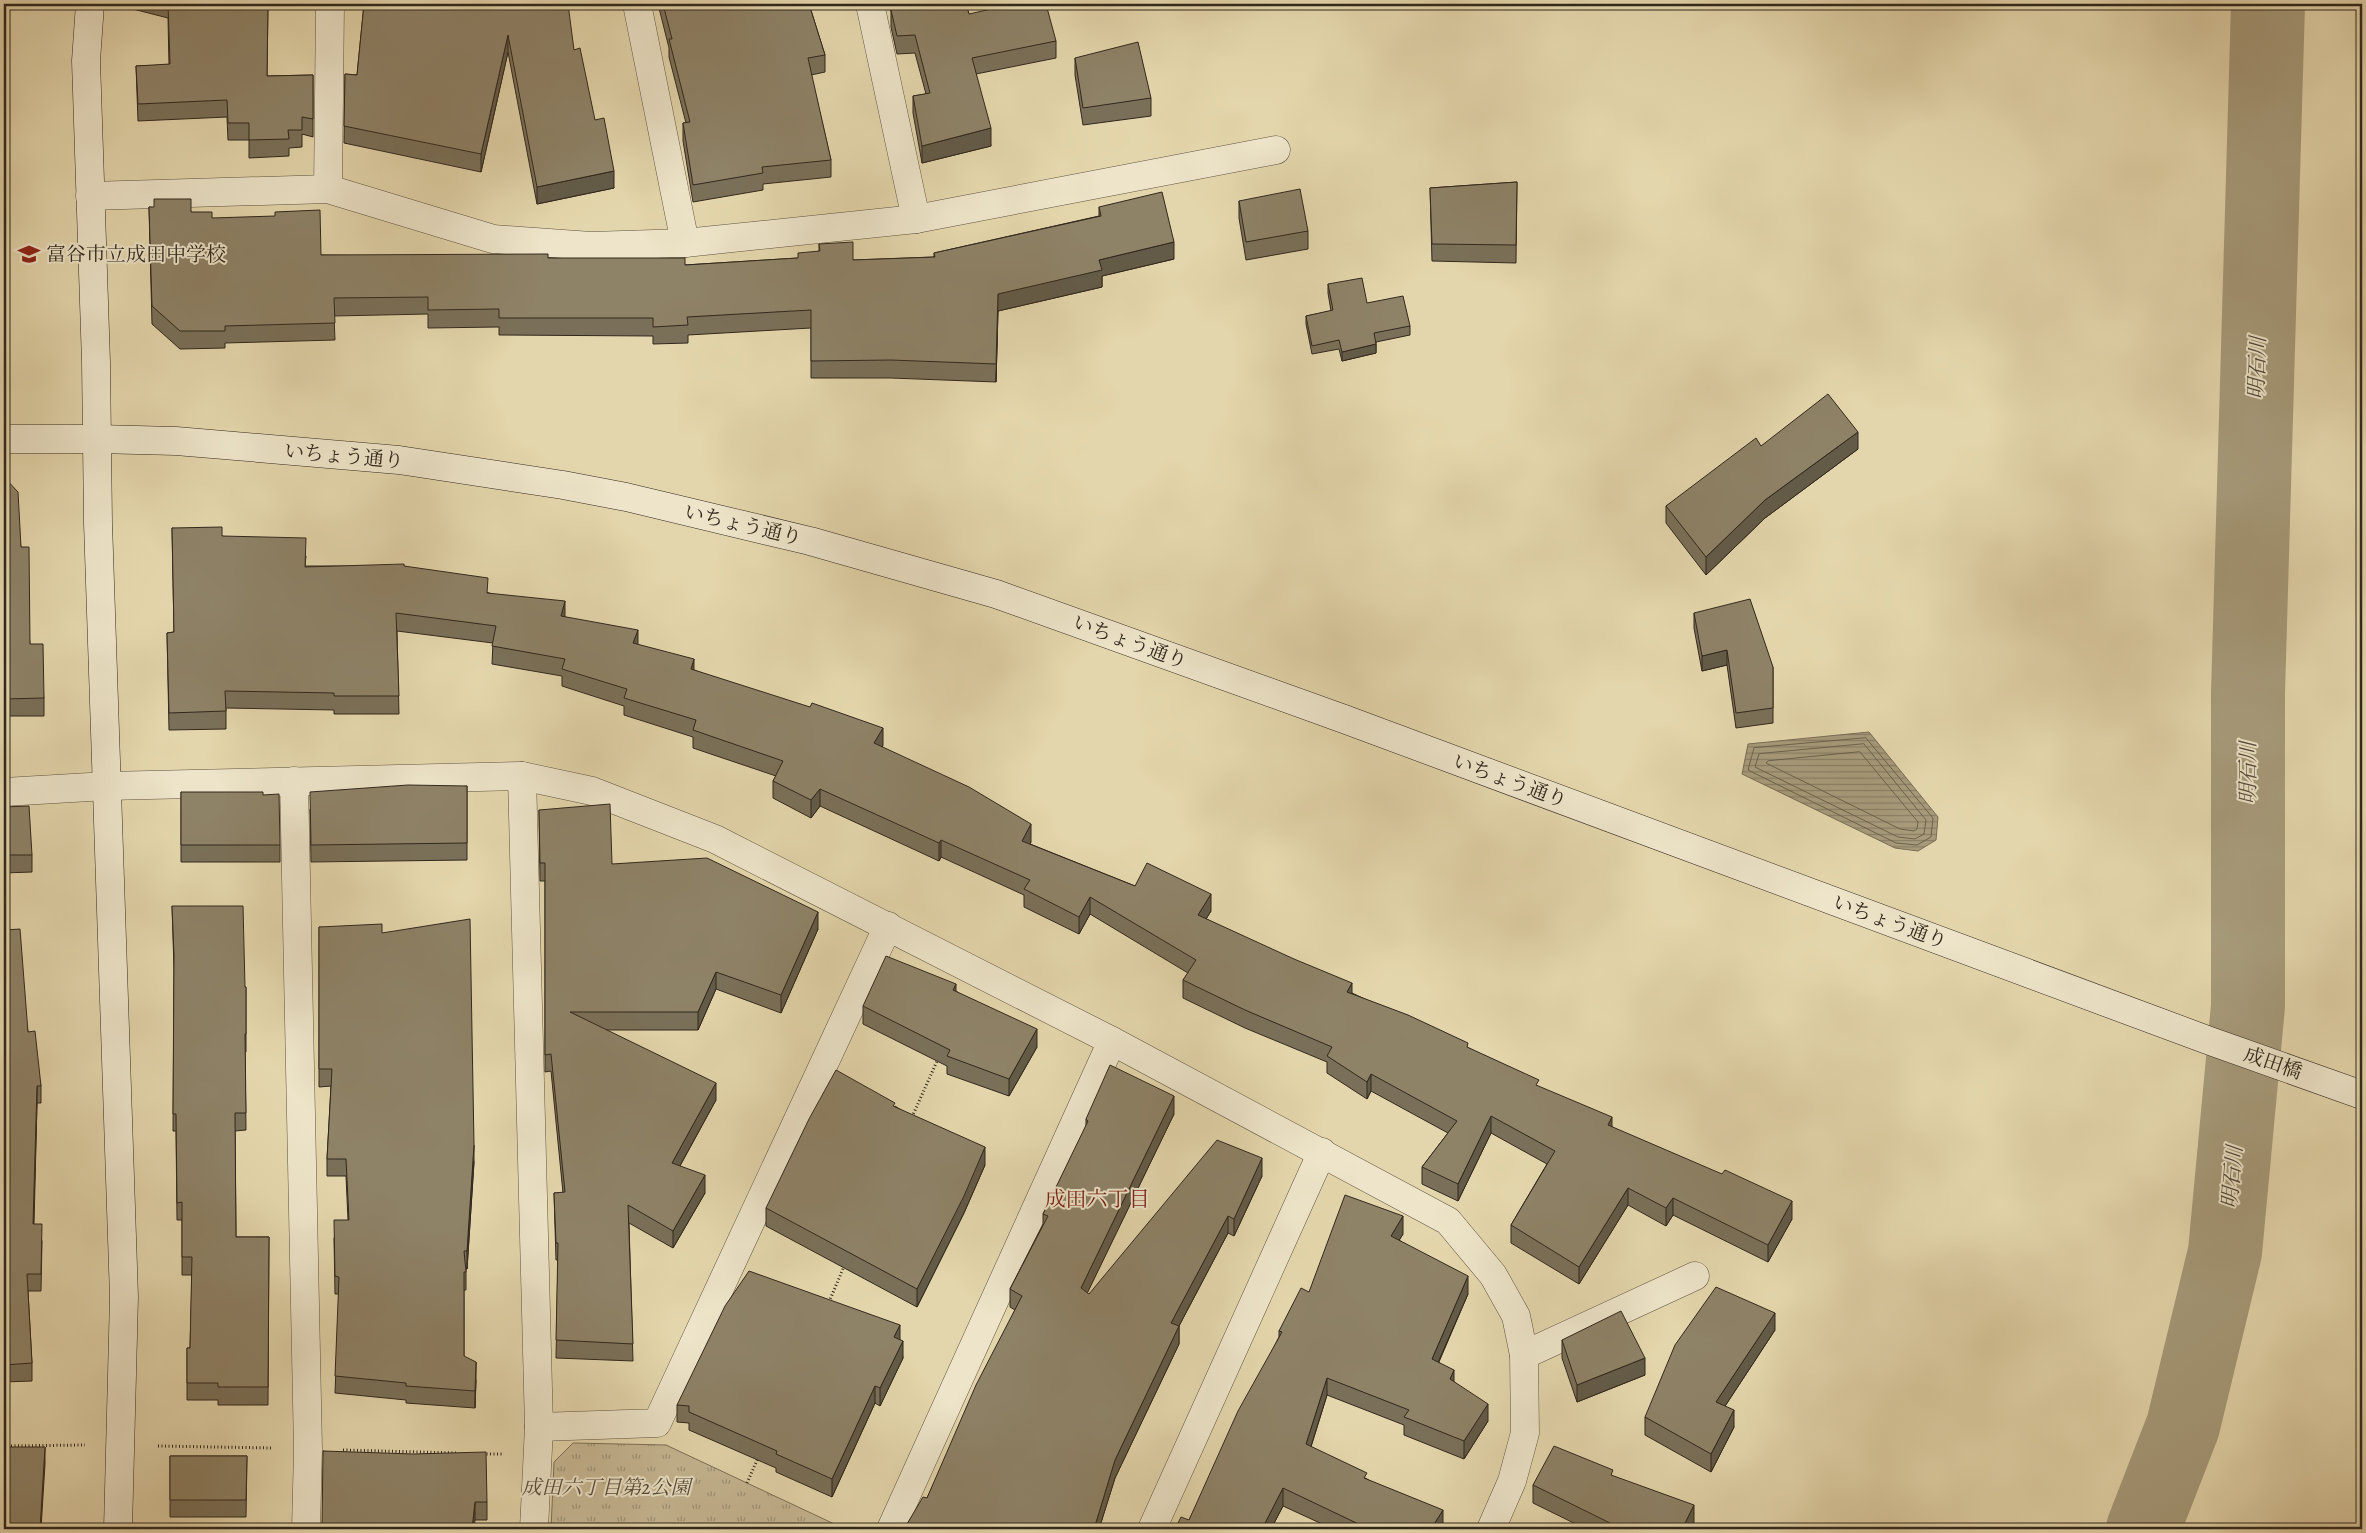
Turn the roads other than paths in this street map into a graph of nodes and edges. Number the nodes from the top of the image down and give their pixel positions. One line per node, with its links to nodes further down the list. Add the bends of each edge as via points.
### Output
1 (90, 4): 7 (street, via 86,61)
2 (330, 4): 6 (street)
3 (638, 4): 9 (street)
4 (870, 4): 8 (street)
5 (1276, 150): 8 (street)
6 (328, 190): 7 (street); 9 (street, via 493,239 591,246)
7 (90, 196): 10 (street)
8 (916, 219): 9 (street)
9 (685, 243)
10 (97, 438): 11 (street, いちょう通り); 14 (street); 17 (street, いちょう通り, via 176,441 400,460 482,471 626,497 819,543 1015,601 1344,719)
11 (4, 439)
12 (522, 776): 13 (street); 16 (street, via 592,791 715,839); 23 (street)
13 (294, 781): 14 (street); 25 (street, via 308,1449)
14 (107, 786): 15 (street); 24 (street, via 124,1297)
15 (4, 792)
16 (888, 926): 18 (street); 23 (street, via 657,1423)
17 (2210, 1041): 19 (street, 成田橋)
18 (1112, 1042): 20 (street); 27 (street)
19 (2362, 1094)
20 (1322, 1152): 22 (street, via 1448,1221 1493,1276 1516,1316); 28 (street)
21 (1695, 1276): 22 (street)
22 (1524, 1355): 29 (street, via 1525,1433 1512,1482)
23 (539, 1427): 26 (street)
24 (118, 1529)
25 (306, 1529)
26 (534, 1529)
27 (891, 1529)
28 (1152, 1529)
29 (1491, 1529)

